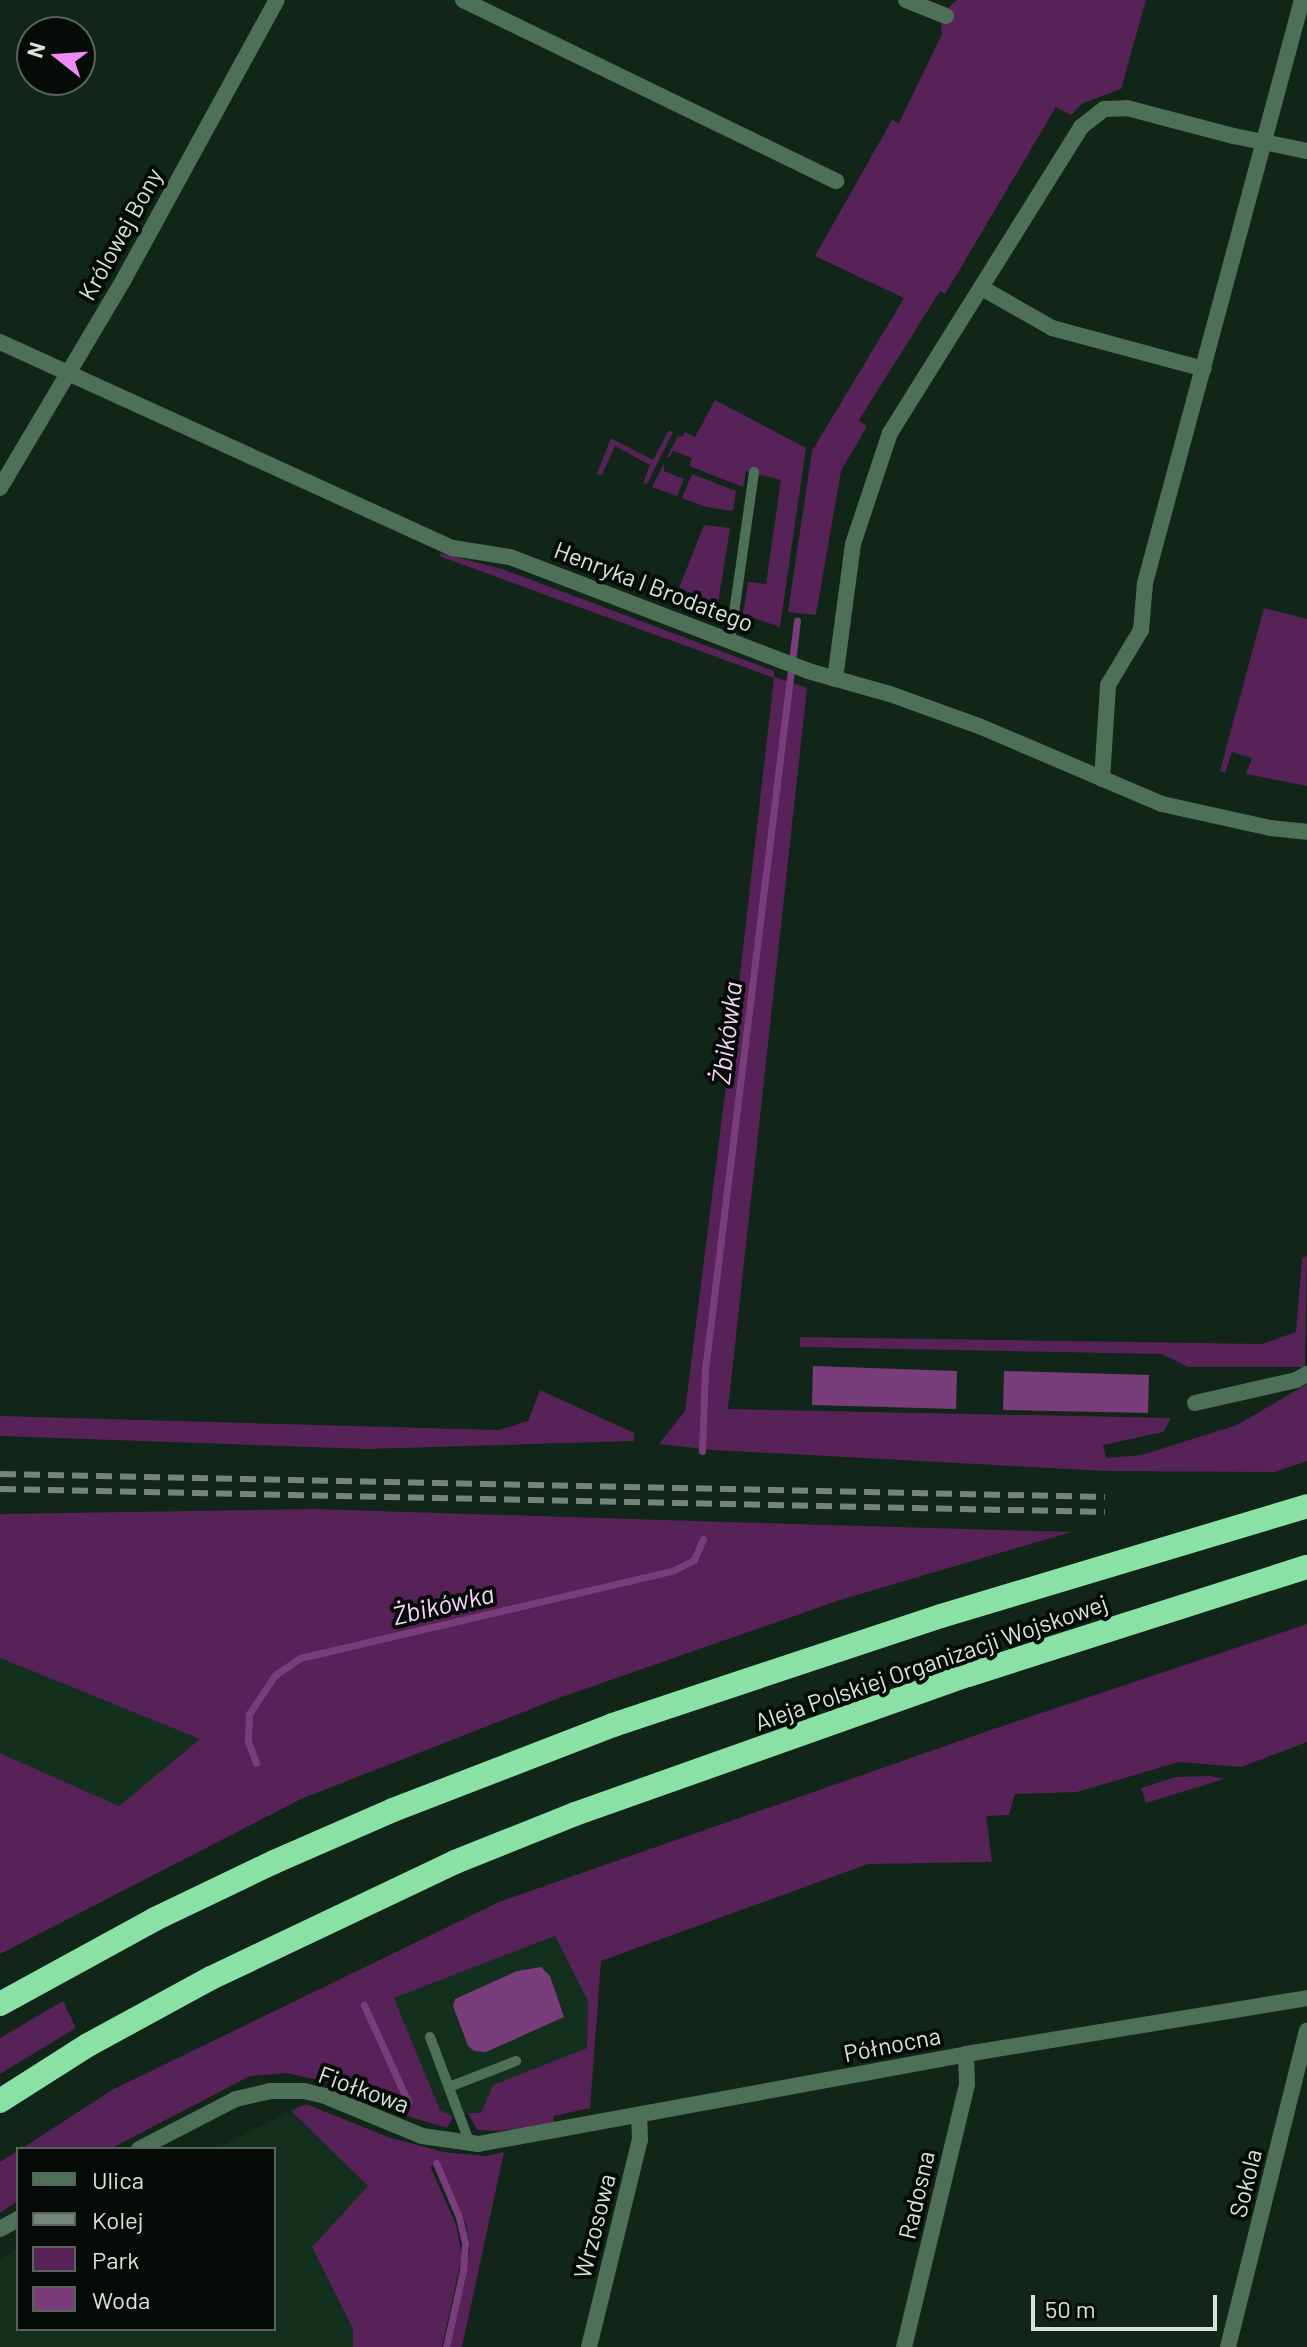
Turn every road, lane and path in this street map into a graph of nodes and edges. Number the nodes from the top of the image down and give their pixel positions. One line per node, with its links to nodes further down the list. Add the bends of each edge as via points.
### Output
1 (277, 0): 12 (street, Królowej Bony)
2 (463, 0): 8 (street)
3 (906, 0): 5 (street)
4 (1302, 0): 6 (street)
5 (946, 16)
6 (1264, 139): 7 (street); 9 (street, via 1127,108 1104,109 1081,127); 11 (street)
7 (1307, 151)
8 (836, 181)
9 (982, 288): 11 (street, via 1052,328); 16 (street, via 880,456 853,544)
10 (0, 342): 12 (street, Henryka I Brodatego)
11 (1204, 369): 17 (street, via 1145,583 1141,630 1108,685)
12 (69, 372): 14 (street, Królowej Bony); 15 (street, Henryka I Brodatego, via 446,546 510,557)
13 (754, 472): 15 (lane)
14 (0, 488)
15 (730, 641): 16 (street, Henryka I Brodatego)
16 (835, 679): 17 (street, Henryka I Brodatego, via 979,726)
17 (1102, 779): 18 (street, Henryka I Brodatego, via 1162,804 1215,818)
18 (1307, 832)
19 (1307, 1374): 20 (street)
20 (1195, 1403)
21 (1307, 1506): 24 (highway, Aleja Polskiej Organizacji Wojskowej, via 941,1616 613,1725 274,1862 155,1919)
22 (1307, 1567): 30 (highway, Aleja Polskiej Organizacji Wojskowej, via 968,1675 455,1862 211,1978 88,2045)
23 (1307, 1999): 27 (street, Północna)
24 (0, 2004)
25 (1307, 2031): 37 (street, Sokola)
26 (430, 2037): 29 (lane)
27 (966, 2054): 31 (street, Północna); 36 (street, Radosna, via 967,2084)
28 (516, 2061): 29 (lane)
29 (449, 2087): 33 (lane)
30 (0, 2101)
31 (639, 2116): 32 (street, Północna); 35 (street, Wrzosowa, via 640,2140)
32 (487, 2143): 33 (street, Fiołkowa)
33 (470, 2145): 34 (street, Fiołkowa, via 422,2136 341,2101 286,2089 236,2099)
34 (143, 2147)
35 (589, 2347)
36 (904, 2347)
37 (1228, 2347)

